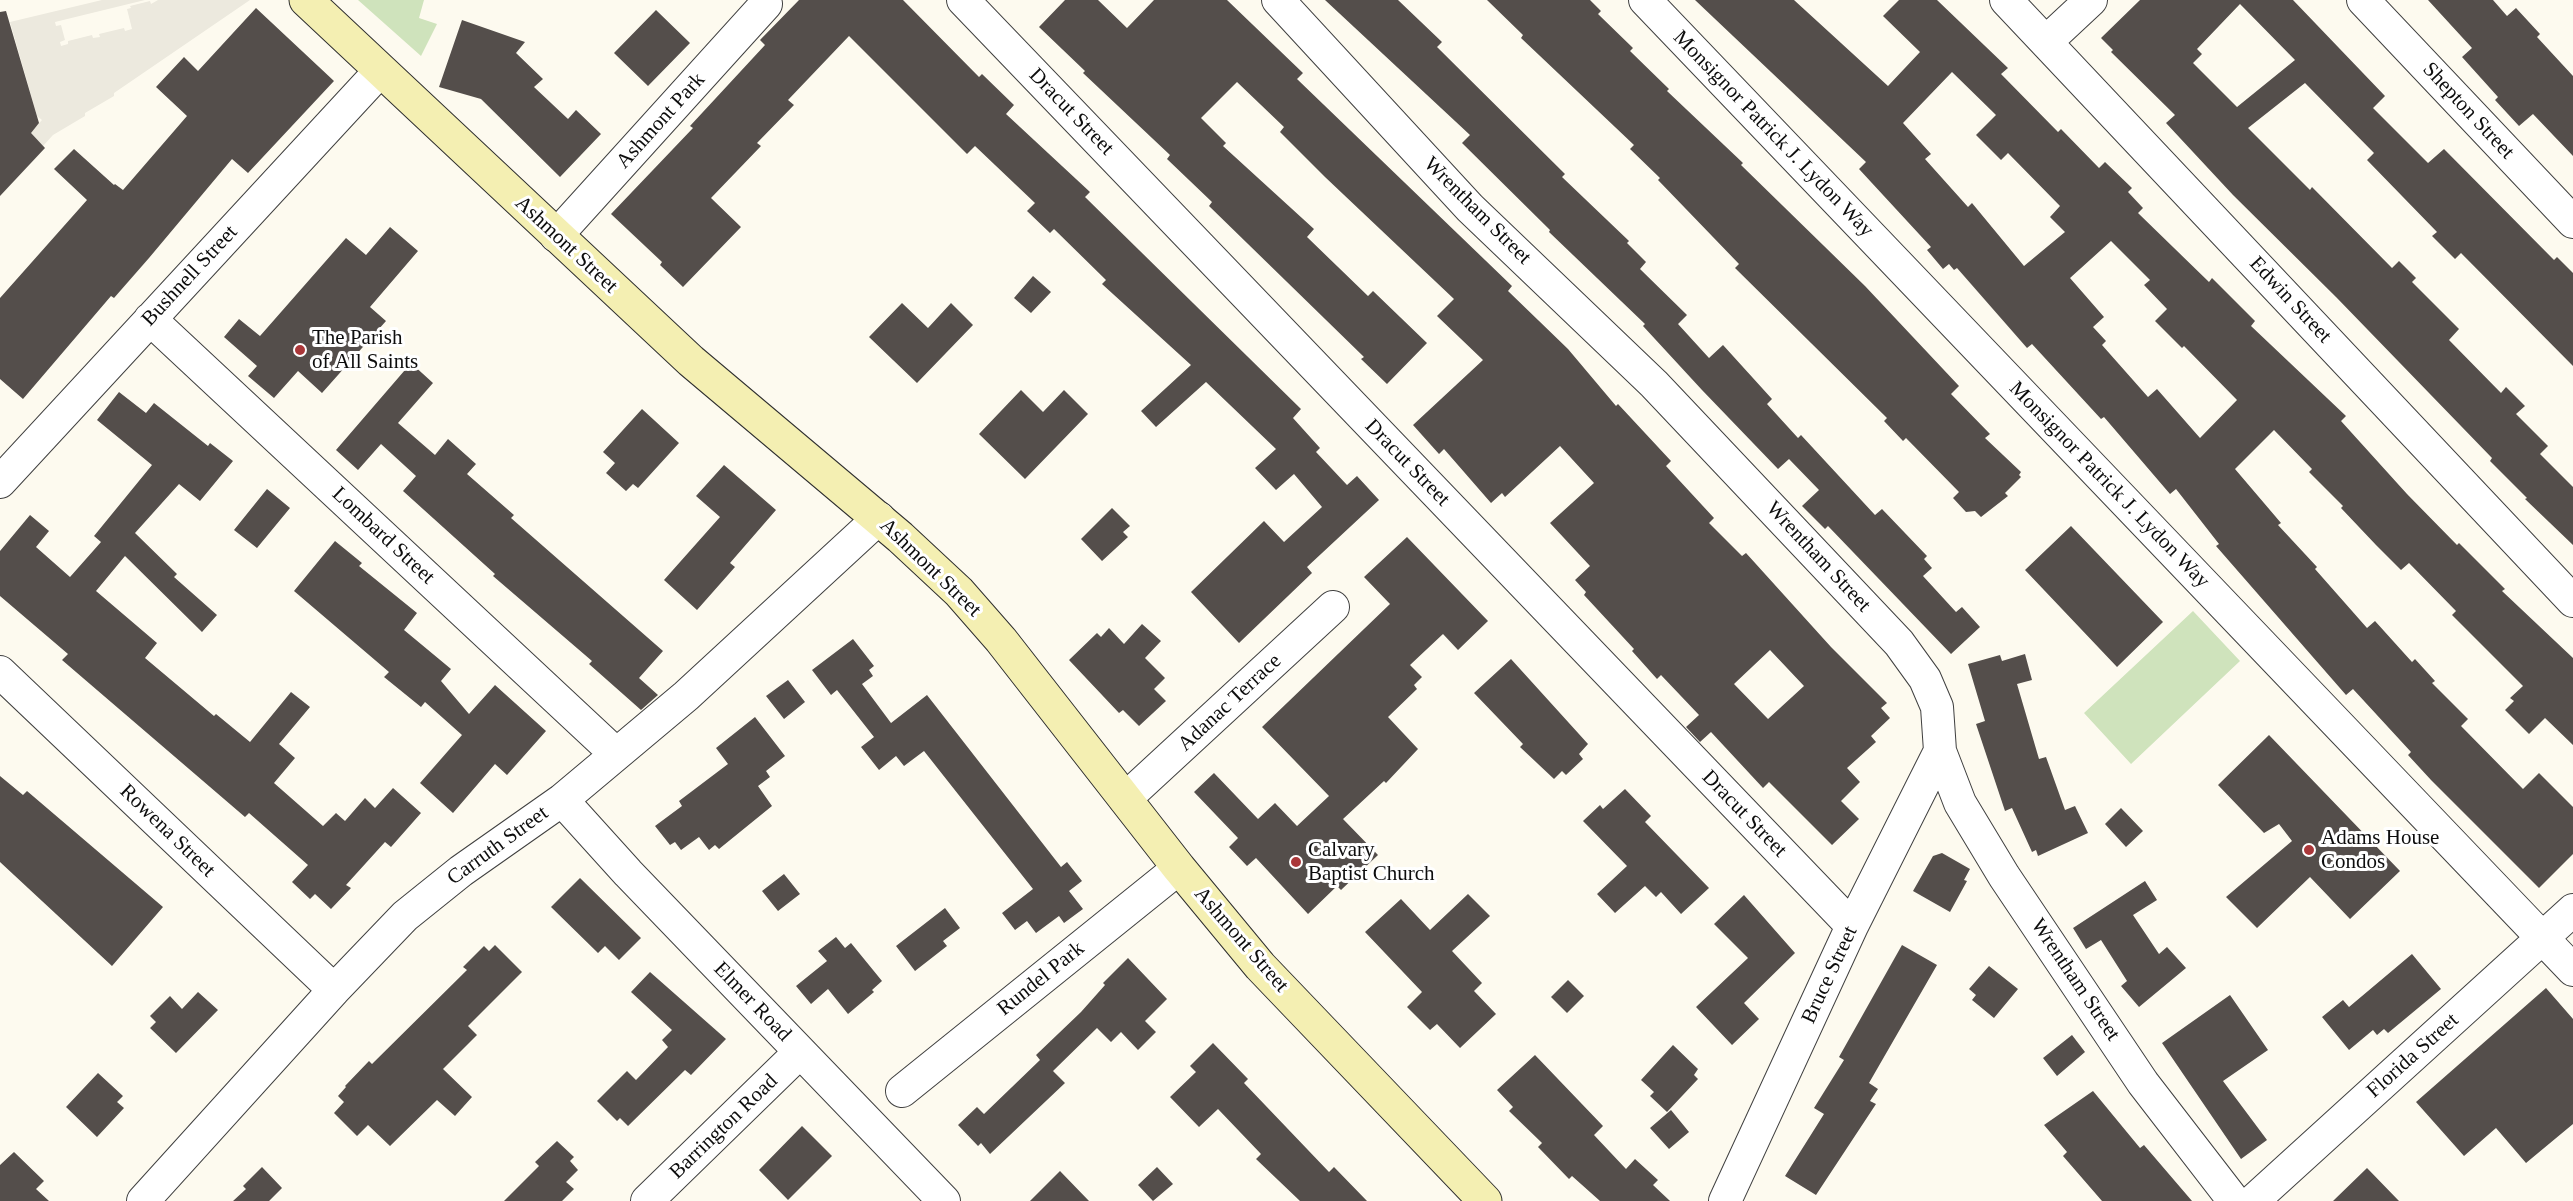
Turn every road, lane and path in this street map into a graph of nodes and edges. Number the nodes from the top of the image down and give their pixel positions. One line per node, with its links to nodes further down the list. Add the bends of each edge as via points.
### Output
1 (306, 0): 10 (main road, Ashmont Street)
2 (963, 0): 25 (street, Dracut Street)
3 (1278, 0): 19 (street, Wrentham Street, via 1470,208 1654,384 1899,644 1925,679 1937,707)
4 (1645, 0): 26 (street, Monsignor Patrick J. Lydon Way)
5 (2006, 0): 9 (street, Edwin Street)
6 (2091, 0): 9 (street)
7 (2363, 0): 11 (street, Shepton Street)
8 (766, 4): 12 (street, Ashmont Park)
9 (2046, 42): 16 (street, Edwin Street)
10 (380, 71): 12 (main road, Ashmont Street); 13 (street, Bushnell Street)
11 (2573, 222)
12 (556, 236): 15 (main road, Ashmont Street, via 691,361)
13 (150, 319): 14 (street, Bushnell Street); 20 (street, Lombard Street)
14 (0, 482)
15 (879, 518): 20 (street, Carruth Street, via 686,696); 22 (main road, Ashmont Street, via 980,615)
16 (2573, 601)
17 (1334, 607): 22 (street, Adanac Terrace)
18 (0, 672): 28 (street, Rowena Street)
19 (1940, 751): 25 (street, Bruce Street); 36 (street, Wrentham Street, via 1960,802 2004,876 2143,1083)
20 (616, 754): 21 (street, Carruth Street)
21 (562, 800): 28 (street, Carruth Street, via 405,916); 29 (street, Elmer Road)
22 (1125, 800): 23 (main road, Ashmont Street)
23 (1179, 868): 30 (street, Rundel Park); 34 (main road, Ashmont Street, via 1260,966)
24 (2573, 910): 26 (street, Florida Street)
25 (1852, 926): 35 (street, Bruce Street)
26 (2544, 939): 27 (street, Monsignor Patrick J. Lydon Way); 37 (street, Florida Street)
27 (2573, 969)
28 (334, 990): 31 (street, Carruth Street)
29 (800, 1052): 32 (street, Barrington Road); 33 (street, Elmer Road)
30 (902, 1091)
31 (143, 1201)
32 (647, 1201)
33 (944, 1201)
34 (1485, 1201)
35 (1725, 1201)
36 (2234, 1201)
37 (2253, 1201)

